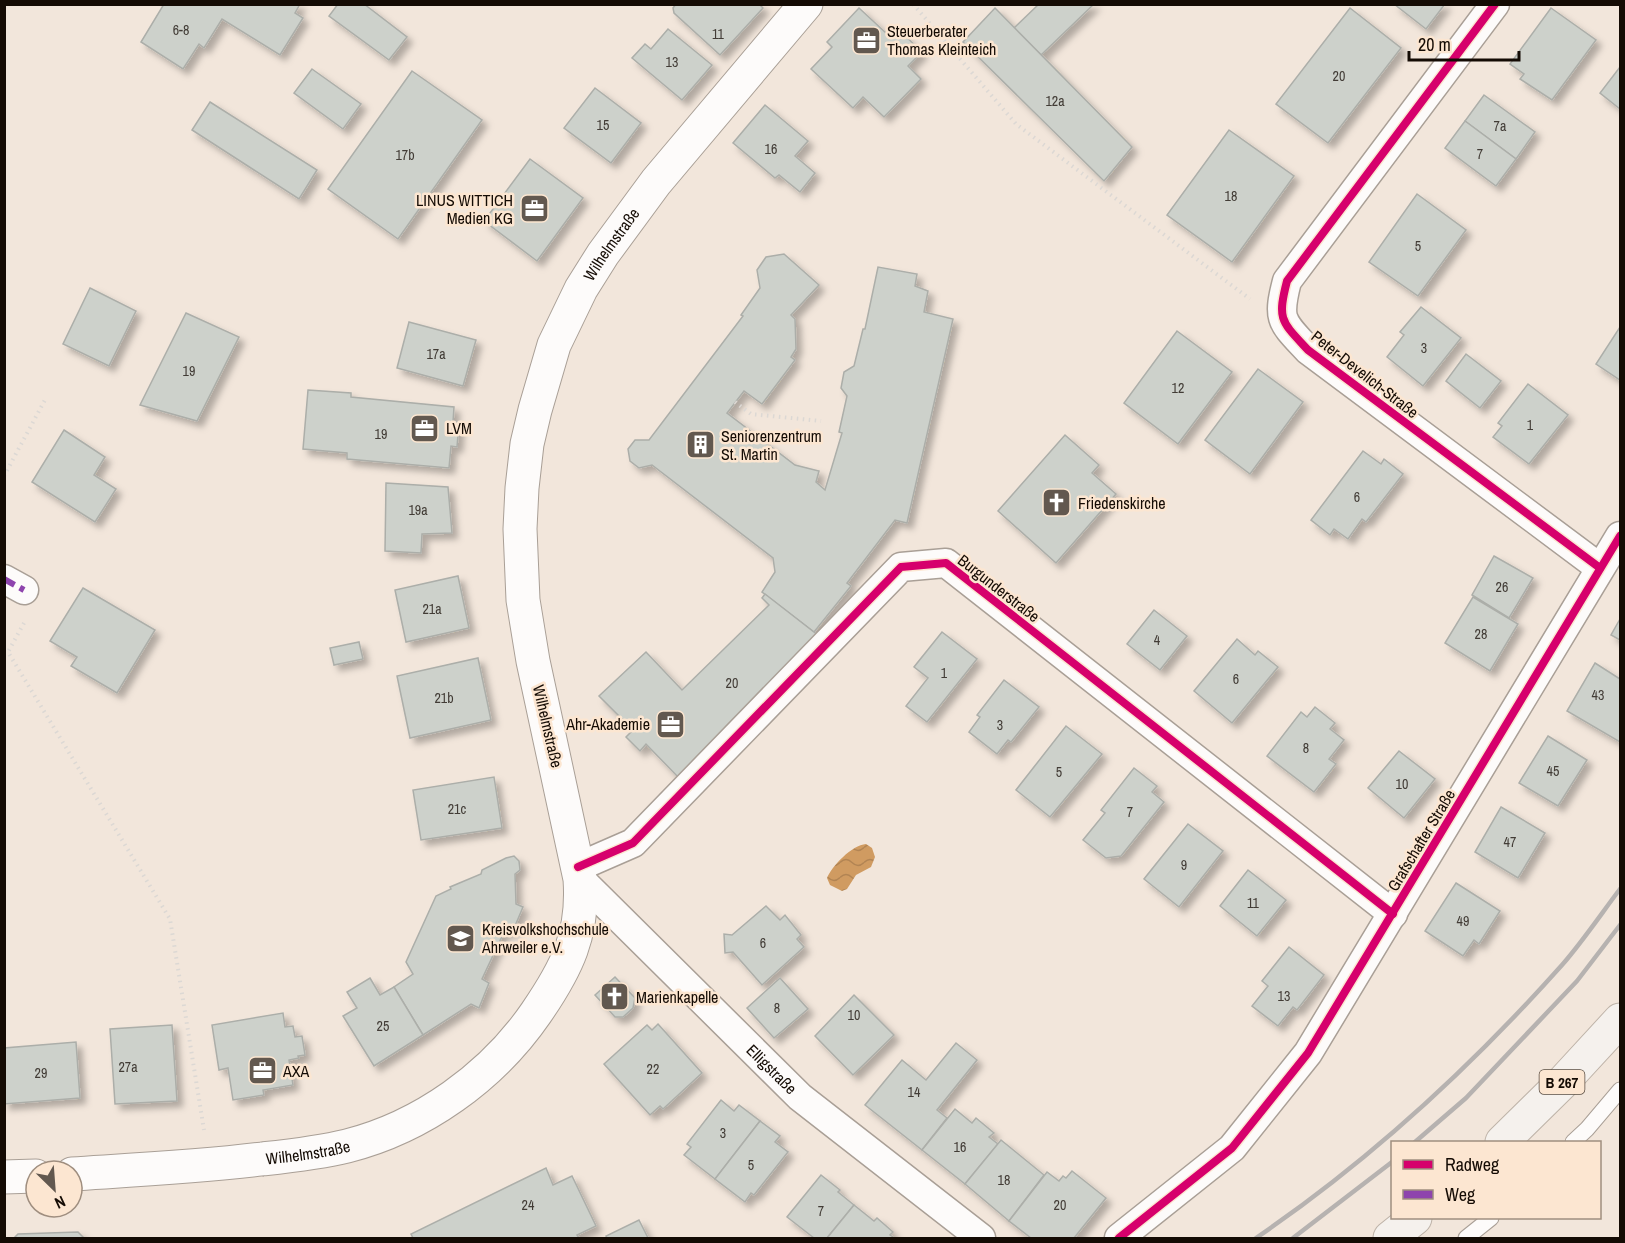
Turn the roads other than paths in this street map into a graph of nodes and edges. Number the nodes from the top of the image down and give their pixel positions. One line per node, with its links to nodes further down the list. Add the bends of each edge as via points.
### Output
1 (806, 4): 5 (main road, Wilhelmstraße, via 656,182 603,254 554,345 535,410 522,488 524,600 533,662)
2 (1495, 4): 4 (street, Peter-Develich-Straße, via 1287,280 1280,307 1286,325 1308,350)
3 (1620, 536): 4 (street, Grafschafter Straße)
4 (1600, 568): 6 (street, Grafschafter Straße)
5 (579, 873): 6 (street, Burgunderstraße, via 633,843 901,567 946,563); 11 (main road, Wilhelmstraße, via 580,921 555,985 507,1048 448,1099 406,1124 348,1146 316,1153 210,1166); 16 (street, Elligstraße, via 800,1097)
6 (1393, 914): 17 (street, Grafschafter Straße, via 1308,1053 1232,1148)
7 (1620, 1020): 9 (main road, B 267)
8 (1620, 1090): 10 (lane)
9 (1504, 1141)
10 (1575, 1141)
11 (84, 1172)
12 (24, 1176): 13 (main road)
13 (4, 1177)
14 (1414, 1219): 18 (main road)
15 (1490, 1219): 19 (lane)
16 (981, 1239)
17 (1119, 1239)
18 (1390, 1239)
19 (1466, 1239)

